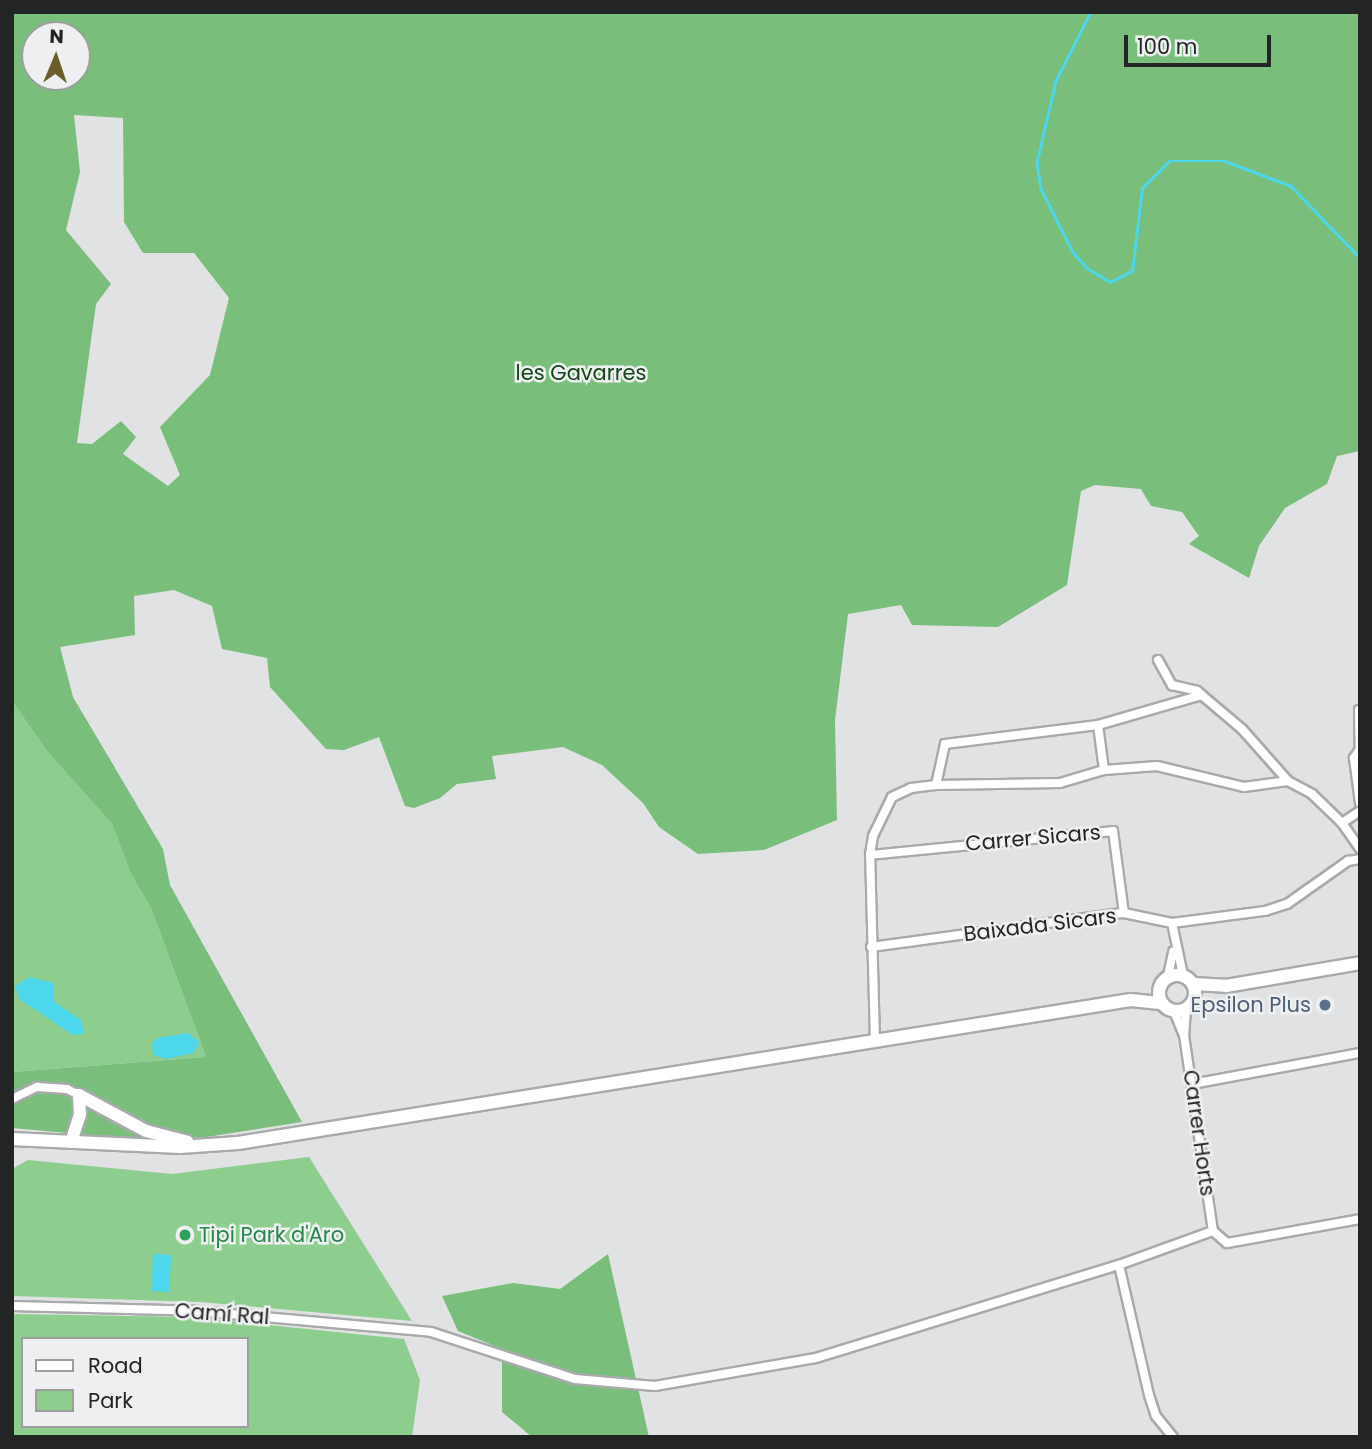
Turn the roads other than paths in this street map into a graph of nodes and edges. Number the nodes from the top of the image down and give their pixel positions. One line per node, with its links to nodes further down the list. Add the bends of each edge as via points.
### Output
1 (1158, 660): 2 (street, via 1172,685)
2 (1202, 695): 4 (street); 7 (street, via 1242,729)
3 (1359, 710): 5 (street)
4 (1098, 725): 6 (street); 8 (street, via 945,744)
5 (1360, 737): 9 (street, via 1354,758)
6 (1104, 769): 7 (street, via 1169,767 1244,787); 8 (street, via 1060,783)
7 (1289, 781): 11 (street, via 1312,794)
8 (936, 785): 13 (street, via 892,797 873,836)
9 (1360, 803)
10 (1360, 811): 11 (street)
11 (1342, 823): 12 (street)
12 (1357, 847): 15 (street)
13 (870, 855): 16 (street, Carrer Sicars, via 1113,831); 18 (street)
14 (1360, 859): 15 (street, Baixada Sicars)
15 (1348, 861): 17 (street, Baixada Sicars, via 1287,904)
16 (1124, 913): 17 (street, Baixada Sicars); 18 (street, Baixada Sicars)
17 (1172, 923): 19 (street)
18 (872, 947): 29 (street)
19 (1174, 949): 21 (street); 22 (street)
20 (1360, 964): 24 (street)
21 (1183, 975): 22 (street); 23 (street)
22 (1168, 976): 25 (street)
23 (1193, 984): 24 (street); 28 (street)
24 (1226, 986): 28 (street)
25 (1159, 988): 26 (street); 27 (street)
26 (1131, 1000): 27 (street); 29 (street)
27 (1161, 1003): 28 (street)
28 (1185, 1006): 31 (street, Carrer Horts)
29 (875, 1041): 36 (street)
30 (1360, 1053): 31 (street)
31 (1192, 1084): 38 (street, Carrer Horts)
32 (79, 1095): 33 (street, via 67,1089 37,1087); 35 (street, via 80,1115); 36 (street, via 146,1131)
33 (12, 1099)
34 (12, 1139): 35 (street)
35 (71, 1142): 36 (street)
36 (210, 1145)
37 (1360, 1219): 38 (street, via 1227,1243)
38 (1213, 1231): 39 (street, Camí Ral)
39 (1119, 1265): 40 (street, Camí Ral, via 816,1358 655,1387 575,1379 431,1332 197,1311); 41 (street, via 1149,1395)
40 (12, 1306)
41 (1173, 1437)

